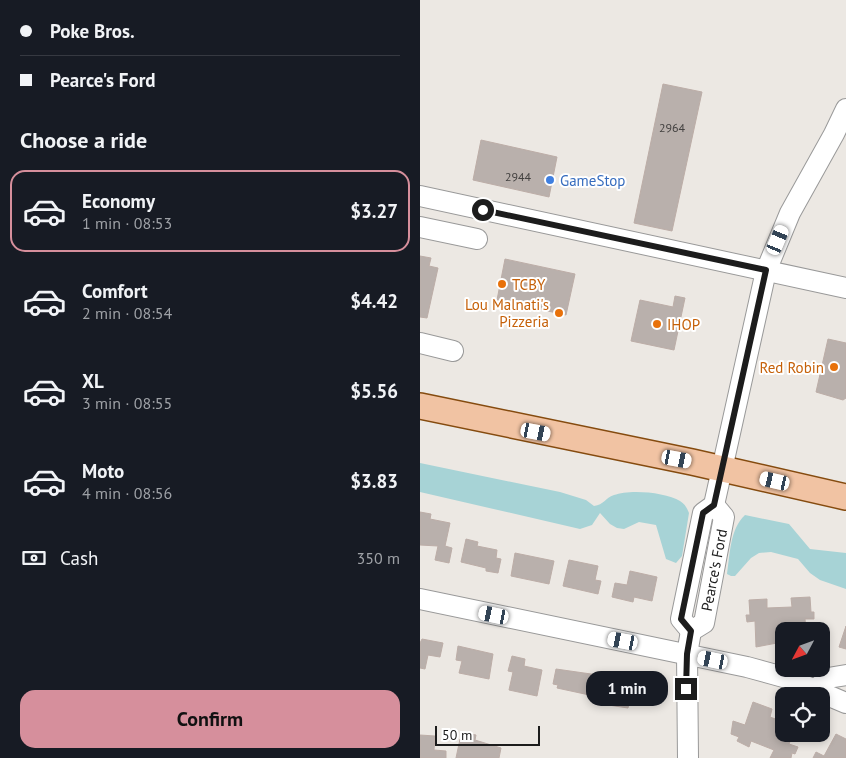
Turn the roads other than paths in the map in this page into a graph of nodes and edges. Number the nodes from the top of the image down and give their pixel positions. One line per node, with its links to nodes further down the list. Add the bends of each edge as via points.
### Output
1 (846, 109): 5 (street, Pearce's Ford, via 790,213)
2 (420, 196): 5 (street)
3 (420, 227): 4 (street)
4 (477, 239)
5 (766, 270): 6 (street); 10 (street, Pearce's Ford)
6 (846, 288)
7 (420, 343): 8 (street)
8 (453, 351)
9 (420, 406): 10 (main road)
10 (721, 469): 11 (main road); 13 (street, Pearce's Ford, via 714,505 724,517 704,622 691,631)
11 (846, 498)
12 (420, 599): 13 (street)
13 (687, 654): 15 (street, via 787,678); 19 (street, Pearce's Ford)
14 (846, 674): 16 (street, via 828,678)
15 (811, 687)
16 (818, 687)
17 (830, 696): 18 (street)
18 (846, 703)
19 (688, 758)

